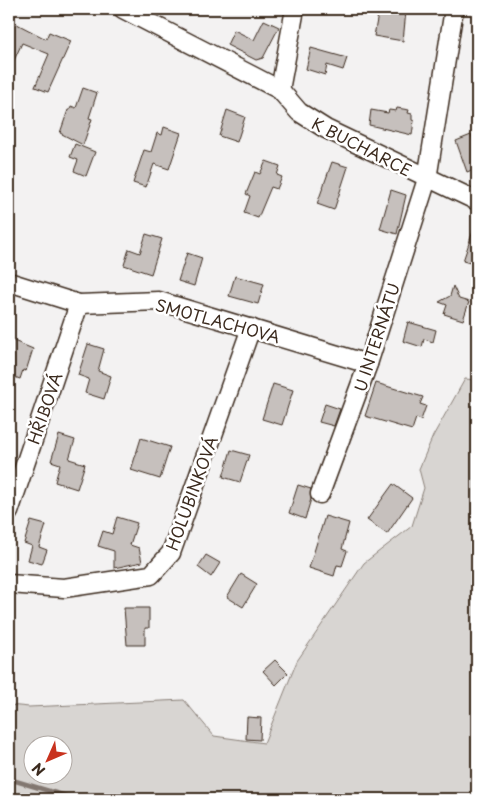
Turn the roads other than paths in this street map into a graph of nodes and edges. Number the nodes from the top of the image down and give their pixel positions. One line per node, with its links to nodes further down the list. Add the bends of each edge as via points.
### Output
1 (123, 9): 4 (street, K BUCHARCE)
2 (296, 9): 4 (street)
3 (454, 9): 5 (street, U INTERNÁTU)
4 (280, 90): 5 (street, K BUCHARCE, via 299,112 326,129)
5 (427, 179): 6 (street, K BUCHARCE); 10 (street, U INTERNÁTU)
6 (477, 201)
7 (9, 282): 8 (street, SMOTLACHOVA)
8 (79, 304): 9 (street, SMOTLACHOVA, via 159,301); 12 (street, HŘIBOVÁ)
9 (251, 328): 10 (street, SMOTLACHOVA); 13 (street, HOLUBINKOVÁ, via 171,553 150,576 64,588)
10 (368, 364): 11 (street, U INTERNÁTU)
11 (320, 494)
12 (9, 512)
13 (9, 584)

